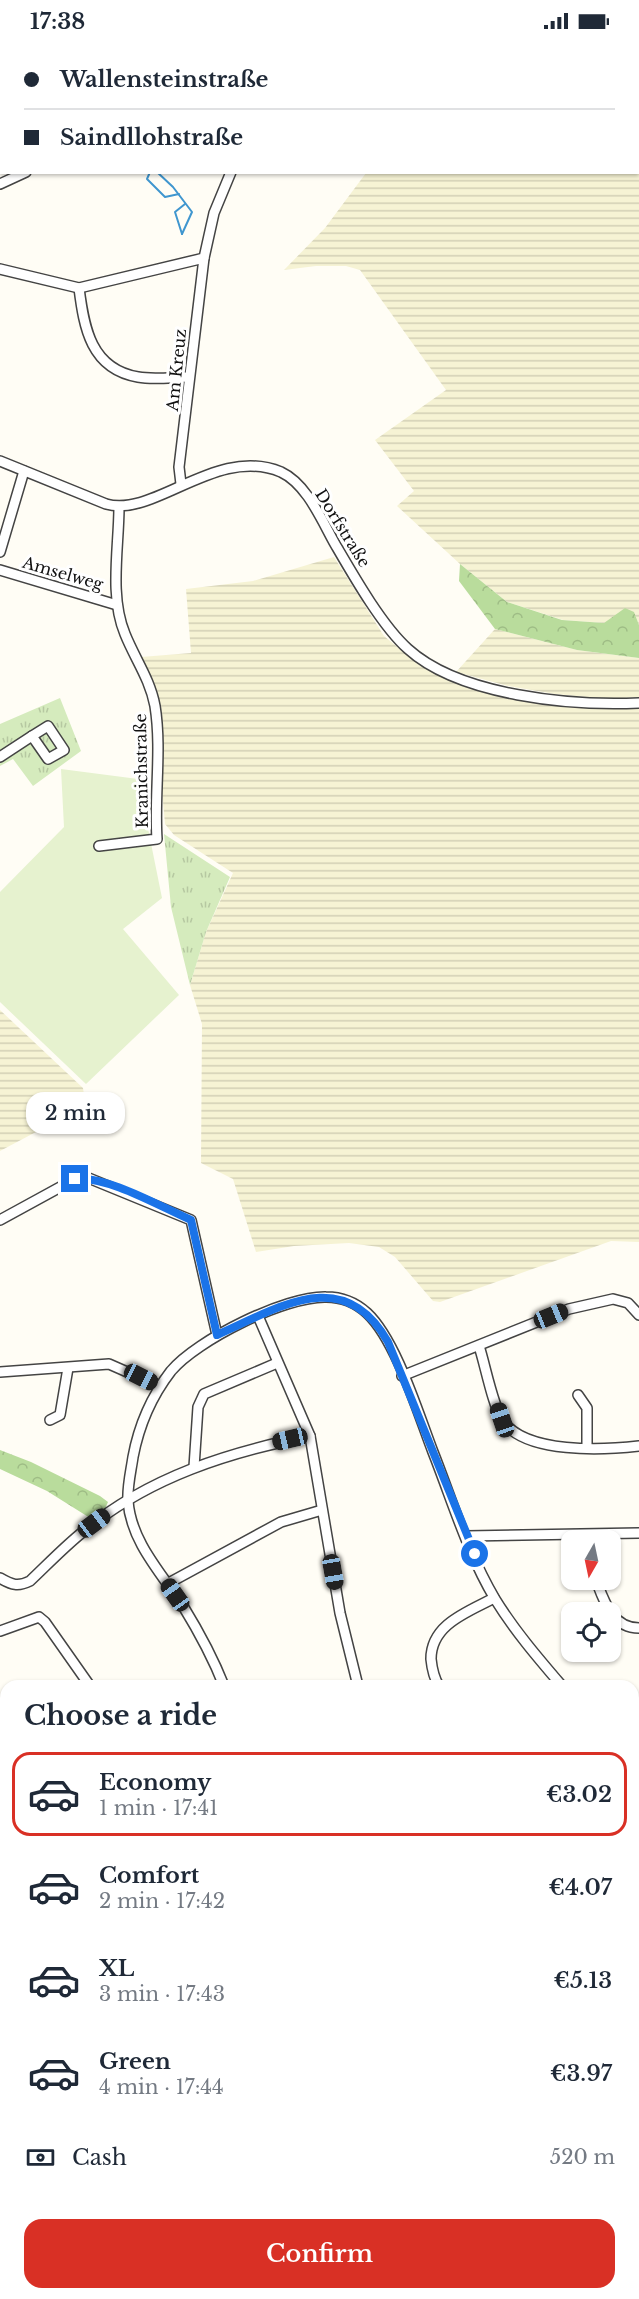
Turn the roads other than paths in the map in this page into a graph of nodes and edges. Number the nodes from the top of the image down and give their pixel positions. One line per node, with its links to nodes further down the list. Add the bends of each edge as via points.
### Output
1 (22, 174): 3 (street)
2 (230, 174): 4 (street, Am Kreuz, via 214,213)
3 (0, 184)
4 (204, 258): 6 (street); 7 (street, Am Kreuz)
5 (0, 269): 6 (street)
6 (79, 288): 7 (street, via 88,338 106,362 139,378)
7 (189, 377): 10 (street, Am Kreuz, via 179,467)
8 (0, 461): 9 (street)
9 (24, 471): 11 (street); 12 (street)
10 (181, 484): 11 (street, Dorfstraße); 15 (street, Dorfstraße, via 238,468 263,468 286,475 310,502 395,636 433,666 473,682 536,697)
11 (119, 507): 14 (street, Kranichstraße)
12 (0, 552)
13 (0, 570): 14 (street, Amselweg)
14 (117, 605): 18 (street, Kranichstraße, via 154,705 157,839)
15 (639, 703)
16 (32, 736): 17 (street)
17 (0, 757)
18 (99, 846)
19 (0, 1220): 22 (street, via 75,1179 86,1178 191,1220)
20 (639, 1315): 23 (street, via 628,1302 613,1299 570,1309)
21 (258, 1316): 22 (street); 24 (street); 27 (street, via 306,1299 347,1300 366,1311 379,1326)
22 (217, 1335): 28 (street, via 181,1359)
23 (479, 1346): 27 (street); 33 (street, via 502,1420 522,1437 540,1443)
24 (278, 1363): 31 (street); 34 (street, via 204,1394 198,1407)
25 (68, 1368): 26 (street); 28 (street, via 109,1364); 30 (street, via 60,1414)
26 (0, 1372)
27 (402, 1376): 39 (street)
28 (159, 1386): 35 (street, via 143,1417)
29 (578, 1395): 33 (street, via 587,1408)
30 (50, 1420)
31 (310, 1436): 34 (street, via 244,1450); 36 (street)
32 (639, 1446): 33 (street)
33 (587, 1447)
34 (194, 1467): 35 (street)
35 (128, 1501): 41 (street, via 83,1531 30,1581 21,1585); 42 (street, via 138,1538)
36 (322, 1510): 42 (street, via 281,1522); 49 (street)
37 (639, 1533): 38 (street)
38 (621, 1534)
39 (467, 1536): 40 (street); 44 (street)
40 (561, 1537)
41 (0, 1578)
42 (167, 1584): 48 (street, via 204,1641)
43 (601, 1590): 45 (street, via 613,1617 621,1624)
44 (495, 1598): 50 (street, via 446,1624 439,1632 431,1654); 51 (street)
45 (639, 1628)
46 (0, 1631): 47 (street, via 39,1617)
47 (86, 1680)
48 (221, 1680)
49 (357, 1680)
50 (437, 1680)
51 (557, 1680)

